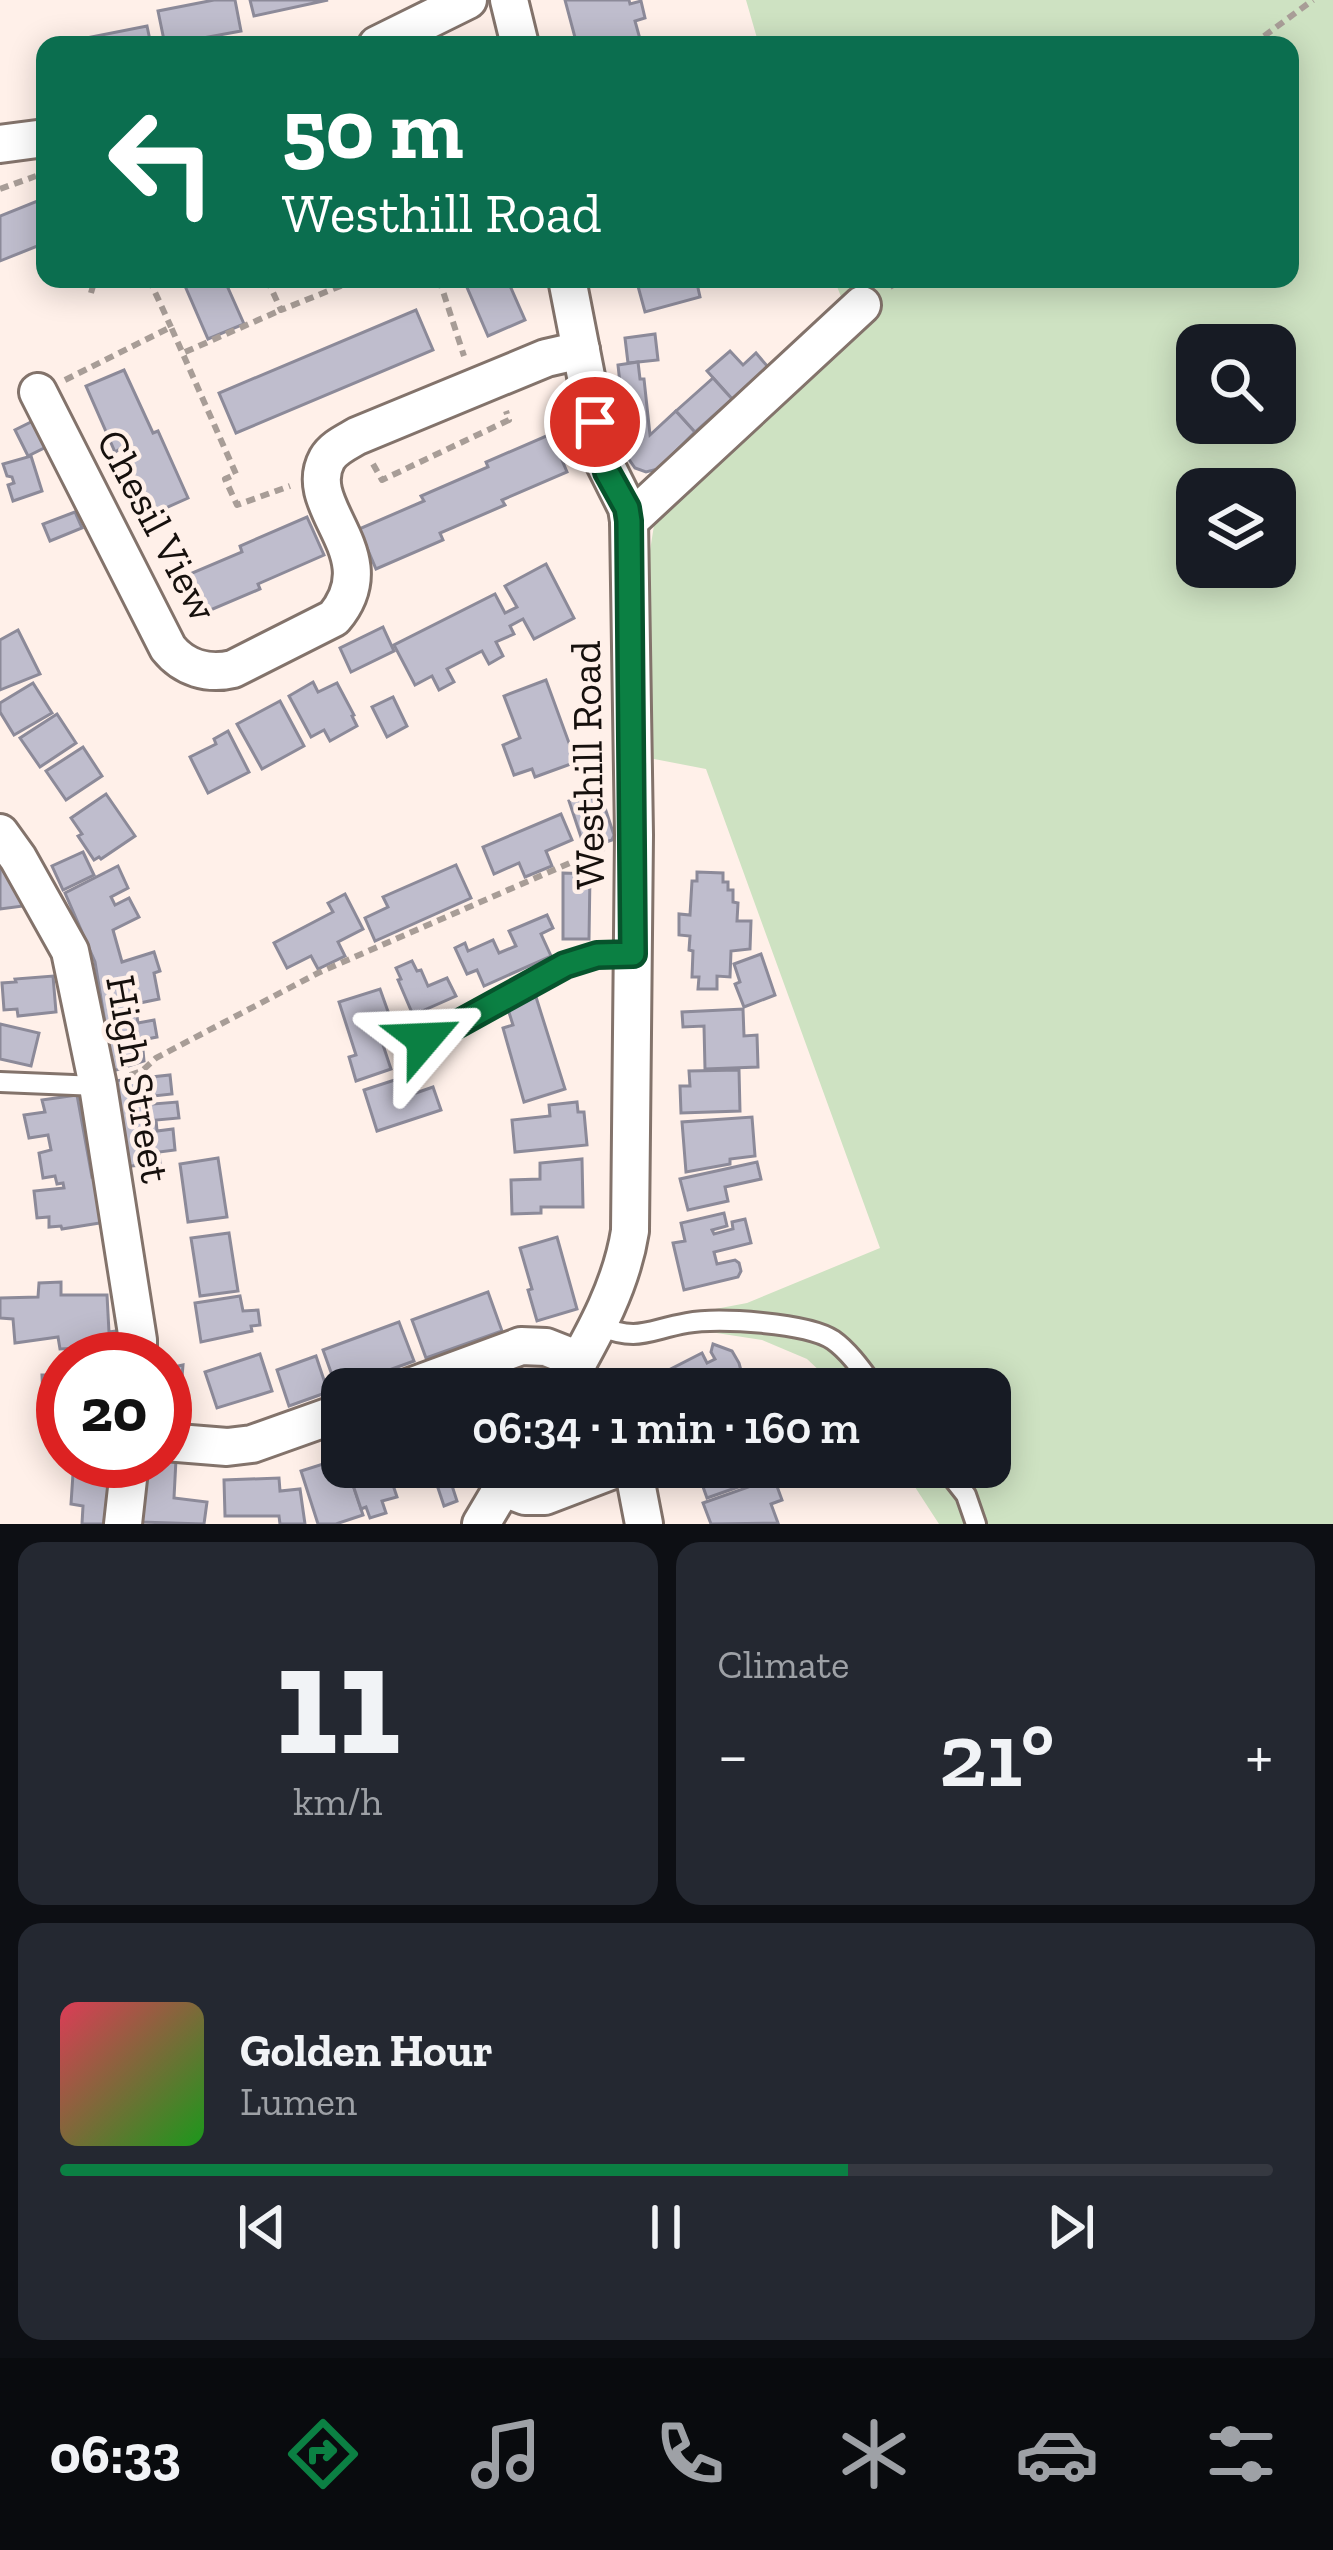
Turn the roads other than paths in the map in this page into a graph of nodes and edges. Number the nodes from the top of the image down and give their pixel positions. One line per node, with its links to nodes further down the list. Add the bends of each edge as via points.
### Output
1 (468, 0): 3 (street)
2 (509, 0): 4 (street)
3 (394, 36)
4 (518, 36)
5 (36, 139): 6 (street)
6 (0, 144)
7 (569, 288): 9 (street, Westhill Road)
8 (862, 305): 11 (street)
9 (581, 350): 10 (street, Chesil View, via 335,449 323,480 352,562 340,612 221,672 182,663 168,648); 11 (street, Westhill Road, via 602,458)
10 (38, 392)
11 (629, 521): 13 (street, Westhill Road)
12 (0, 833): 16 (street, High Street, via 70,951)
13 (633, 954): 14 (lane, via 565,965); 17 (street, Westhill Road, via 630,1232)
14 (424, 1039)
15 (0, 1082): 16 (lane)
16 (98, 1086): 18 (street, High Street)
17 (598, 1326): 21 (street, Westhill Road); 22 (lane, via 631,1336 694,1321 791,1325 835,1341)
18 (137, 1332)
19 (461, 1368): 20 (street, via 521,1346 546,1347)
20 (565, 1368)
21 (575, 1368)
22 (858, 1368)
23 (321, 1419): 24 (street, via 252,1444)
24 (192, 1444)
25 (127, 1488): 31 (street)
26 (502, 1488): 32 (street)
27 (518, 1488): 28 (street, via 525,1496)
28 (566, 1488)
29 (637, 1488): 33 (street)
30 (960, 1488): 34 (lane)
31 (123, 1524)
32 (481, 1524)
33 (644, 1524)
34 (976, 1524)

